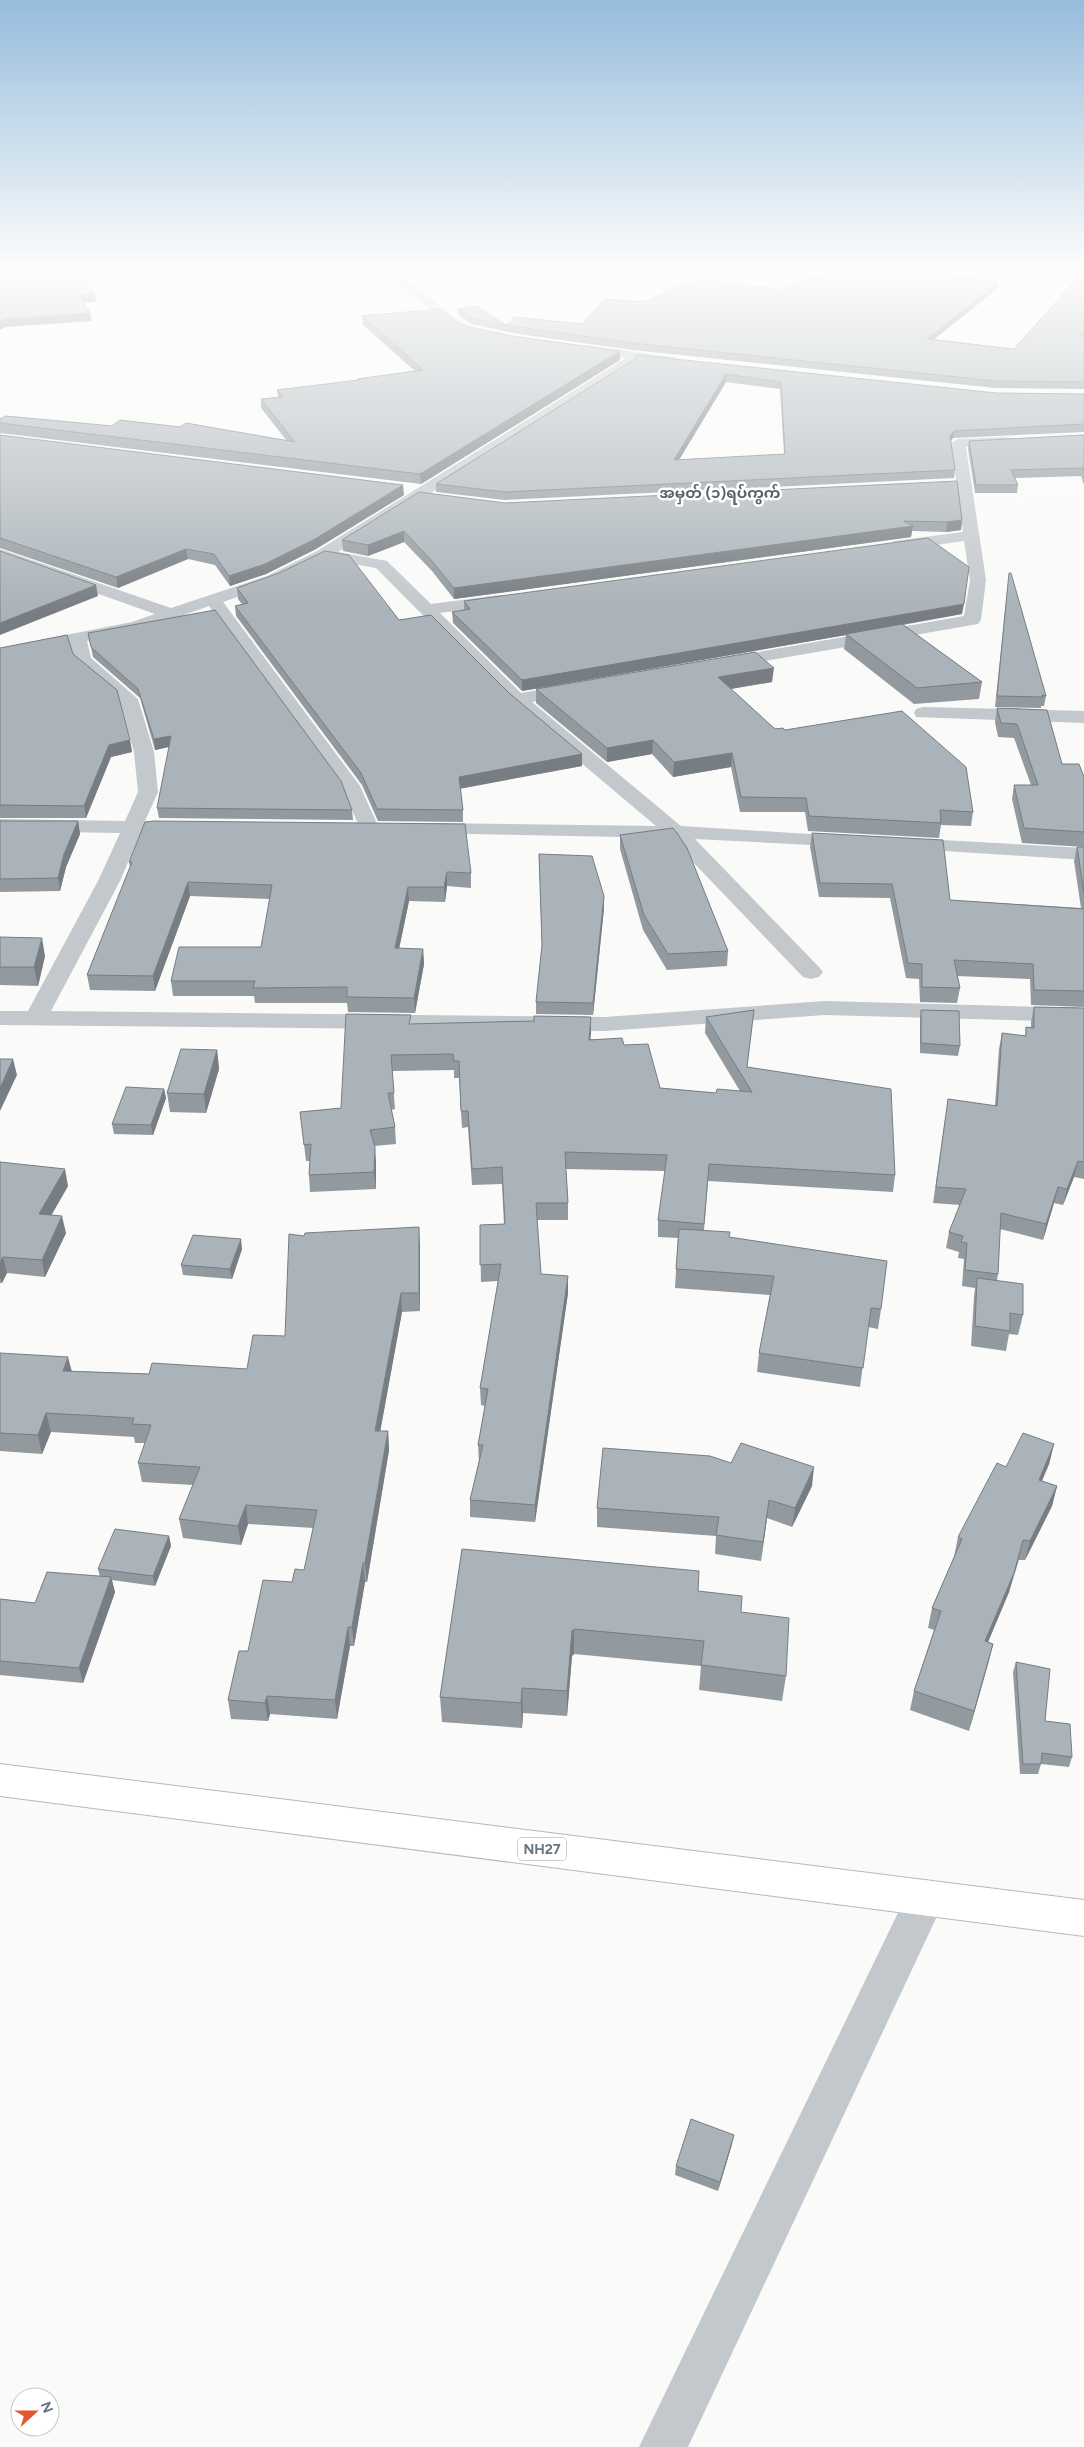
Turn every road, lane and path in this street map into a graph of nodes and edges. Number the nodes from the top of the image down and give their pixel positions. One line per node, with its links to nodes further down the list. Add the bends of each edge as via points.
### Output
1 (595, 383): 8 (street)
2 (1026, 440): 3 (street, via 958,443)
3 (965, 484): 4 (street); 5 (street)
4 (945, 485)
5 (972, 535): 6 (street); 15 (street, via 978,580 972,620)
6 (883, 547)
7 (0, 554): 12 (street)
8 (323, 554): 10 (street, via 273,579); 11 (street, via 381,564)
9 (516, 598): 11 (street)
10 (213, 600): 12 (street); 23 (street, via 379,829)
11 (427, 610): 17 (street)
12 (171, 614): 13 (street, via 136,626)
13 (78, 638): 14 (street); 21 (street, via 82,660 129,699 144,752 148,792)
14 (0, 653)
15 (711, 665)
16 (595, 685): 17 (street)
17 (517, 699): 23 (street)
18 (922, 713): 19 (street)
19 (1084, 717)
20 (0, 825): 21 (street)
21 (132, 827): 22 (street); 28 (street, via 109,881)
22 (202, 828)
23 (676, 832): 24 (street); 25 (street)
24 (1084, 854)
25 (811, 972)
26 (1084, 1015): 28 (street, via 825,1008 605,1024)
27 (0, 1018): 28 (street)
28 (36, 1018)
29 (0, 1780): 30 (highway, NH27)
30 (926, 1897): 31 (highway, NH27); 32 (street)
31 (1084, 1918)
32 (662, 2447)

